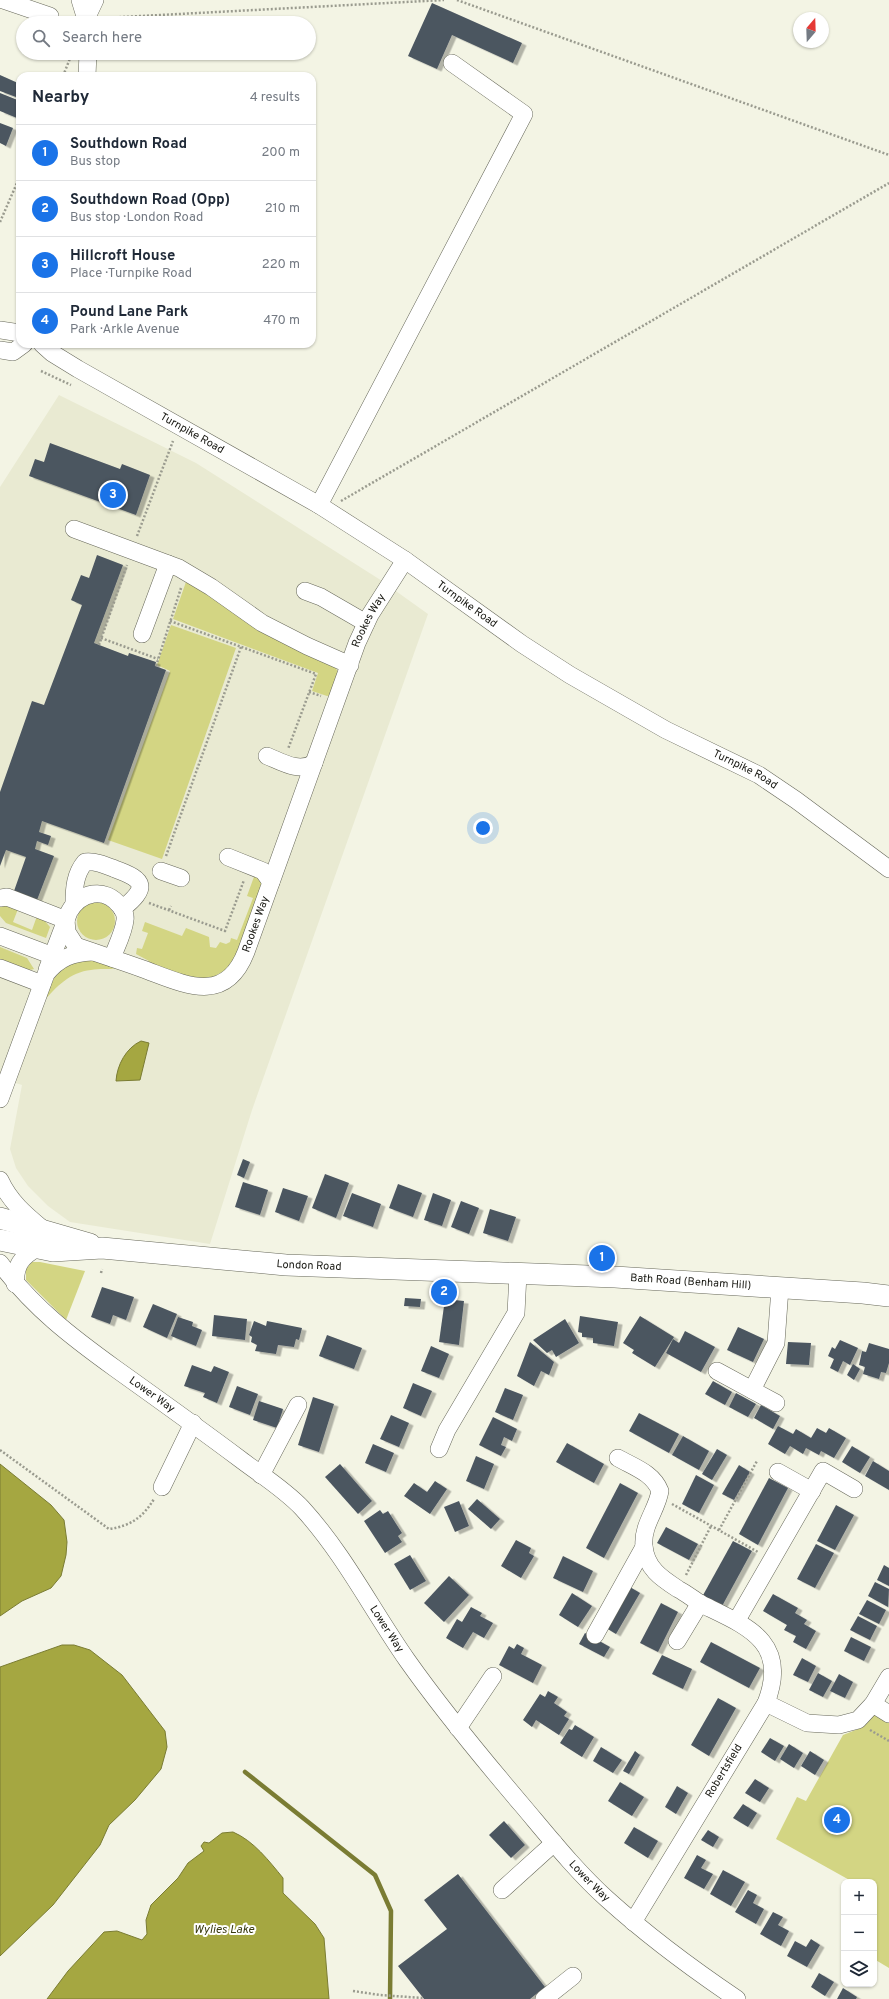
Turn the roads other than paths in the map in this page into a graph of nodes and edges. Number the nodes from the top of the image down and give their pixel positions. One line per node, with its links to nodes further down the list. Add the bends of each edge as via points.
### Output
1 (3, 0): 4 (street)
2 (80, 0): 5 (street)
3 (95, 0): 6 (street)
4 (50, 16)
5 (85, 16)
6 (89, 16)
7 (88, 60): 9 (street)
8 (452, 63): 15 (street, via 524,114)
9 (87, 72)
10 (0, 330): 11 (street)
11 (16, 332)
12 (19, 348): 14 (street, via 14,352)
13 (46, 348): 15 (street, Turnpike Road, via 78,369)
14 (0, 350)
15 (319, 505): 17 (street, Turnpike Road)
16 (74, 529): 18 (street)
17 (405, 560): 20 (street, Rookes Way); 27 (street, Turnpike Road, via 522,644 570,675 653,723 777,786)
18 (168, 564): 21 (street, via 161,618); 22 (street, via 187,572 262,623)
19 (305, 591): 20 (street, via 321,597)
20 (366, 624): 22 (street, Rookes Way)
21 (142, 634)
22 (350, 665): 24 (street, Rookes Way)
23 (267, 756): 24 (street, via 301,768)
24 (314, 763): 29 (street, Rookes Way)
25 (228, 857): 29 (street, via 263,871)
26 (162, 867): 28 (street)
27 (889, 869)
28 (181, 878)
29 (271, 882): 37 (street, Rookes Way, via 242,964 227,980 216,986 202,988 184,984)
30 (0, 898): 33 (street, via 7,898)
31 (74, 904): 32 (street, via 90,894 99,893 116,901); 32 (street, via 74,885 81,868 85,862 93,861 129,874 138,880 140,888 137,897); 33 (street)
32 (122, 909): 37 (street, via 126,919)
33 (66, 920): 35 (street, via 67,932 76,946); 36 (street)
34 (0, 936): 36 (street)
35 (94, 952): 37 (street, Rookes Way); 39 (street, Rookes Way, via 68,955 53,966)
36 (53, 956): 39 (street)
37 (112, 958)
38 (0, 968): 39 (street)
39 (44, 979): 40 (street, Rookes Way)
40 (0, 1099)
41 (0, 1180): 43 (street, via 8,1196)
42 (0, 1218): 43 (main road, London Road)
43 (41, 1239): 44 (main road, London Road); 46 (main road, London Road, via 102,1248 286,1265); 48 (street, via 20,1262)
44 (0, 1240)
45 (0, 1263): 48 (street, Lower Way)
46 (518, 1274): 49 (main road, Bath Road (Benham Hill), via 615,1277); 58 (street, via 516,1313 447,1430)
47 (0, 1276): 48 (street, Lower Way)
48 (15, 1284): 57 (street, Lower Way, via 63,1331)
49 (780, 1288): 51 (main road, Bath Road (Benham Hill)); 54 (street, via 776,1343)
50 (889, 1288): 51 (main road, Bath Road (Benham Hill))
51 (863, 1293): 52 (main road, Bath Road (Benham Hill))
52 (889, 1296)
53 (717, 1371): 54 (street)
54 (752, 1390): 55 (street)
55 (776, 1403)
56 (298, 1405): 61 (street)
57 (193, 1423): 61 (street, Lower Way); 62 (street)
58 (439, 1450)
59 (618, 1458): 65 (street, Robertsfield, via 648,1474 656,1481 660,1491 644,1532)
60 (778, 1472): 64 (street)
61 (261, 1475): 75 (street, Lower Way, via 283,1490 302,1508 345,1564 405,1656)
62 (162, 1487)
63 (854, 1489): 64 (street, via 823,1471)
64 (812, 1491): 67 (street)
65 (644, 1547): 66 (street, Robertsfield, via 653,1571); 68 (street)
66 (700, 1603): 67 (street, Robertsfield); 69 (street)
67 (738, 1620): 72 (street, Robertsfield, via 762,1640 770,1659 772,1681)
68 (595, 1635)
69 (676, 1641)
70 (493, 1676): 75 (street)
71 (889, 1677): 73 (street)
72 (766, 1703): 73 (street, via 797,1719 840,1726 858,1720); 78 (street, Robertsfield)
73 (873, 1704): 74 (street)
74 (889, 1714)
75 (458, 1728): 76 (street, Lower Way)
76 (554, 1843): 77 (street); 78 (street, Lower Way, via 605,1897)
77 (502, 1890)
78 (633, 1922): 81 (street, Lower Way, via 668,1951)
79 (573, 1976): 80 (street)
80 (544, 1999)
81 (737, 1999)

